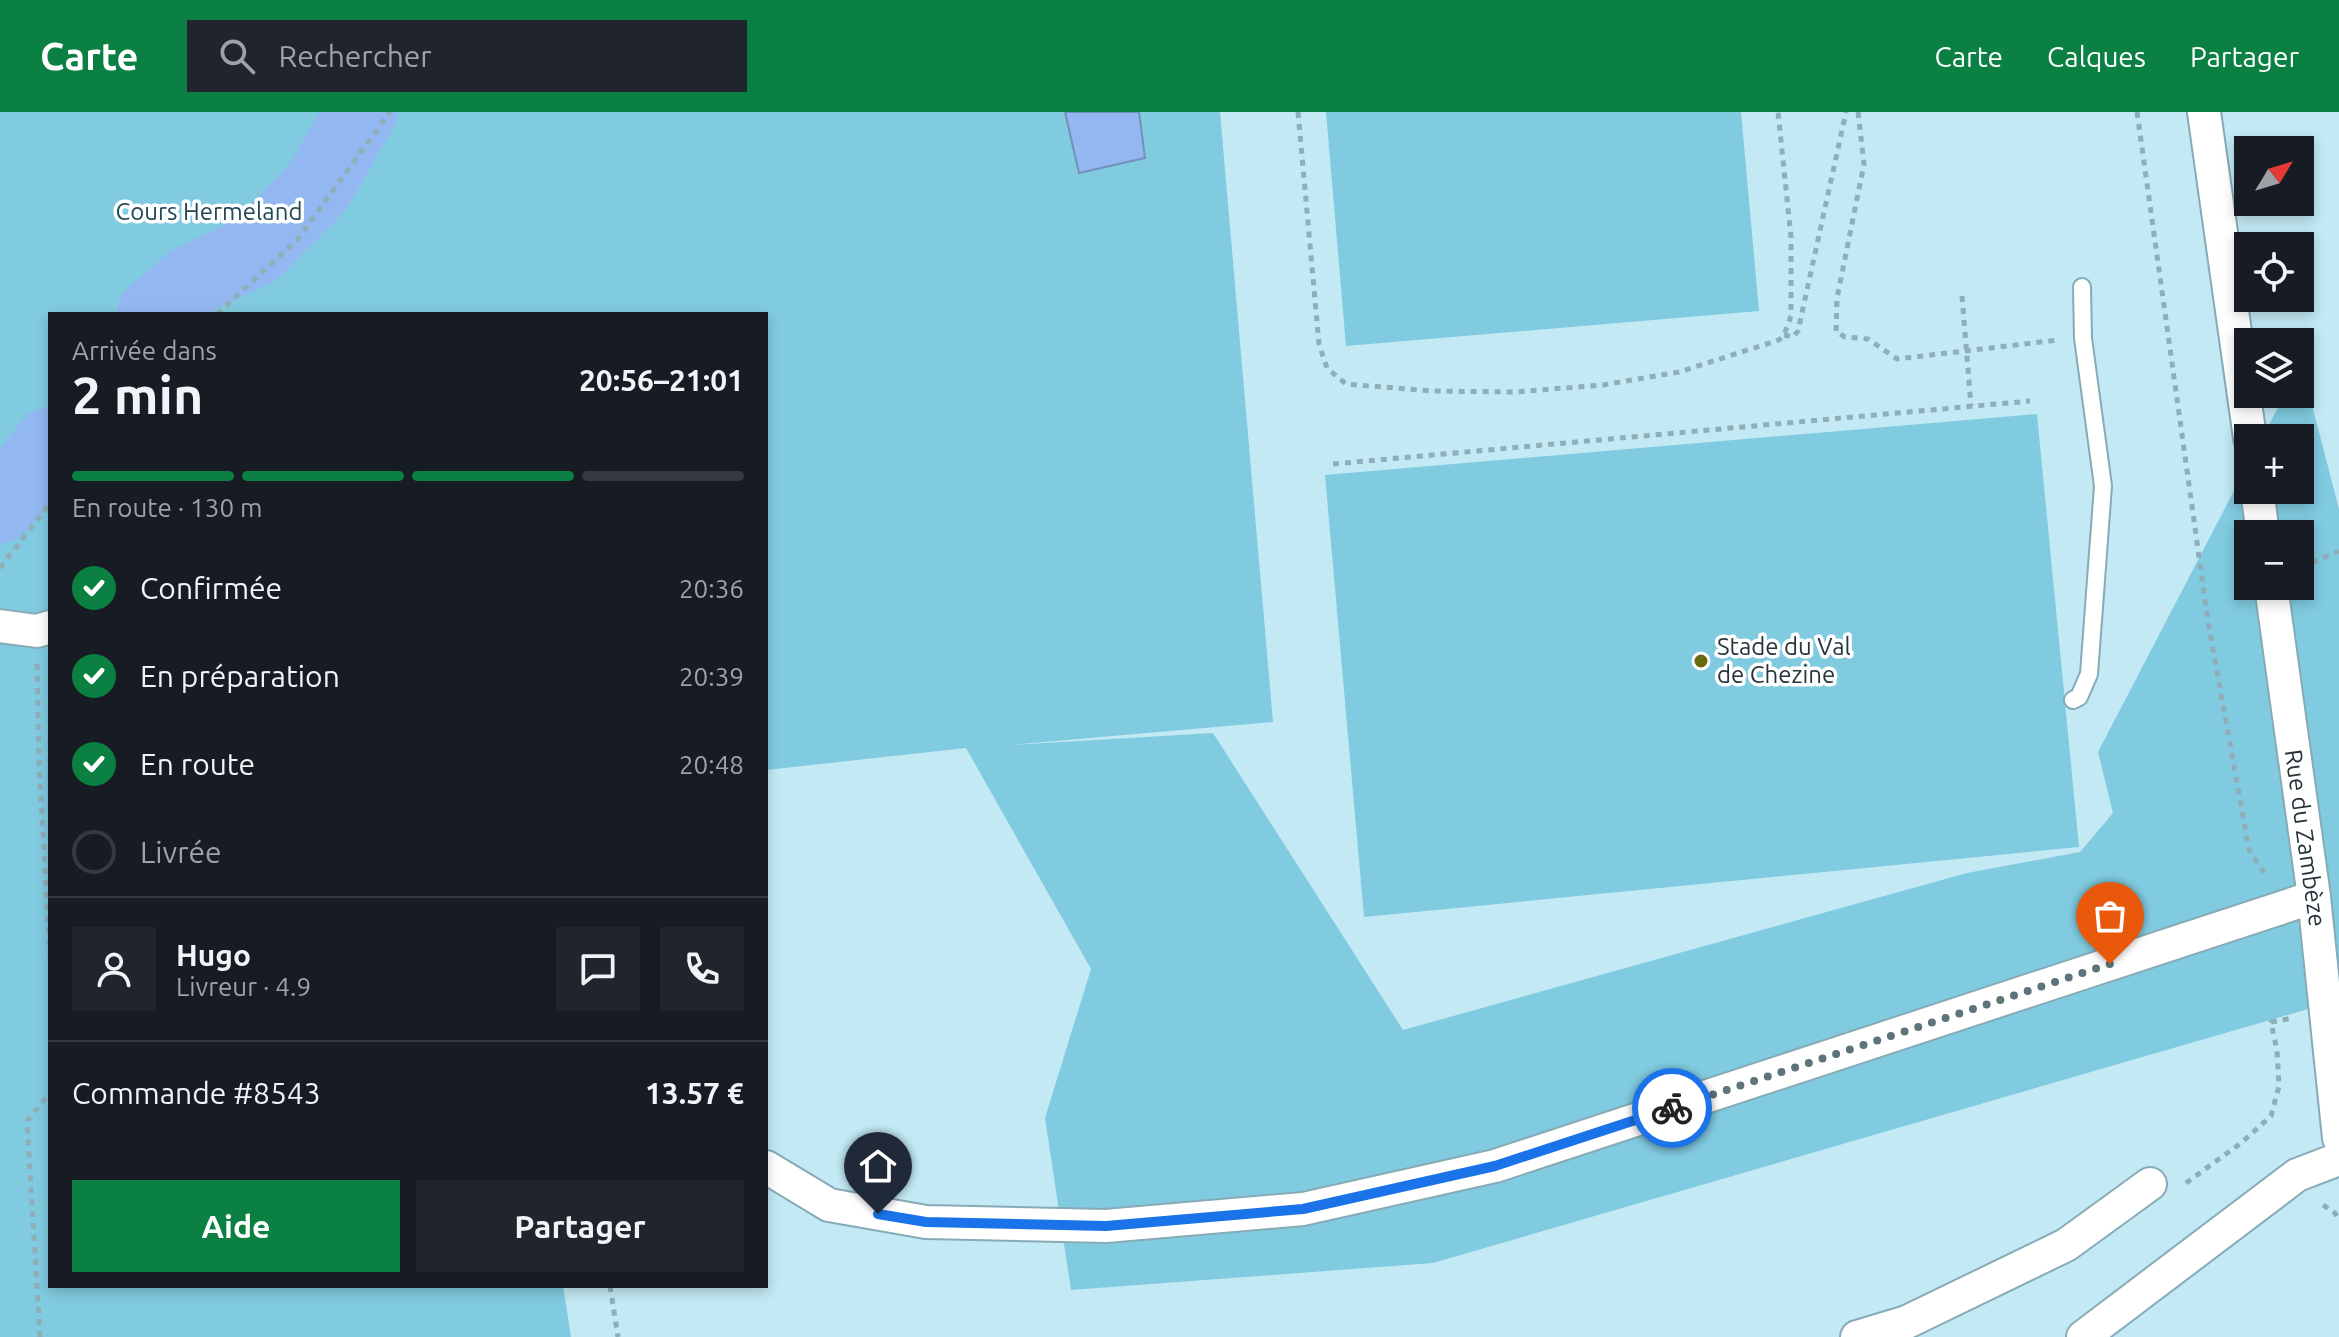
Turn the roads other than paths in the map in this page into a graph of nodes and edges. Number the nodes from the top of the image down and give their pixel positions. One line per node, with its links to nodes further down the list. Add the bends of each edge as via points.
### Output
1 (2204, 112): 3 (street)
2 (2082, 287): 7 (lane, via 2083,338 2103,486 2089,674)
3 (2248, 424)
4 (2272, 600): 8 (street, Rue du Zambèze)
5 (0, 626): 6 (street)
6 (44, 629)
7 (2073, 700)
8 (2300, 902): 9 (street, Rue du Zambèze); 11 (street, via 1495,1166 1303,1209 1106,1226 926,1222 829,1205)
9 (2339, 1138)
10 (2339, 1159): 15 (street, via 2297,1175)
11 (768, 1168)
12 (2150, 1184): 13 (street, via 2066,1245)
13 (1912, 1330): 14 (street)
14 (1857, 1337)
15 (2083, 1337)

